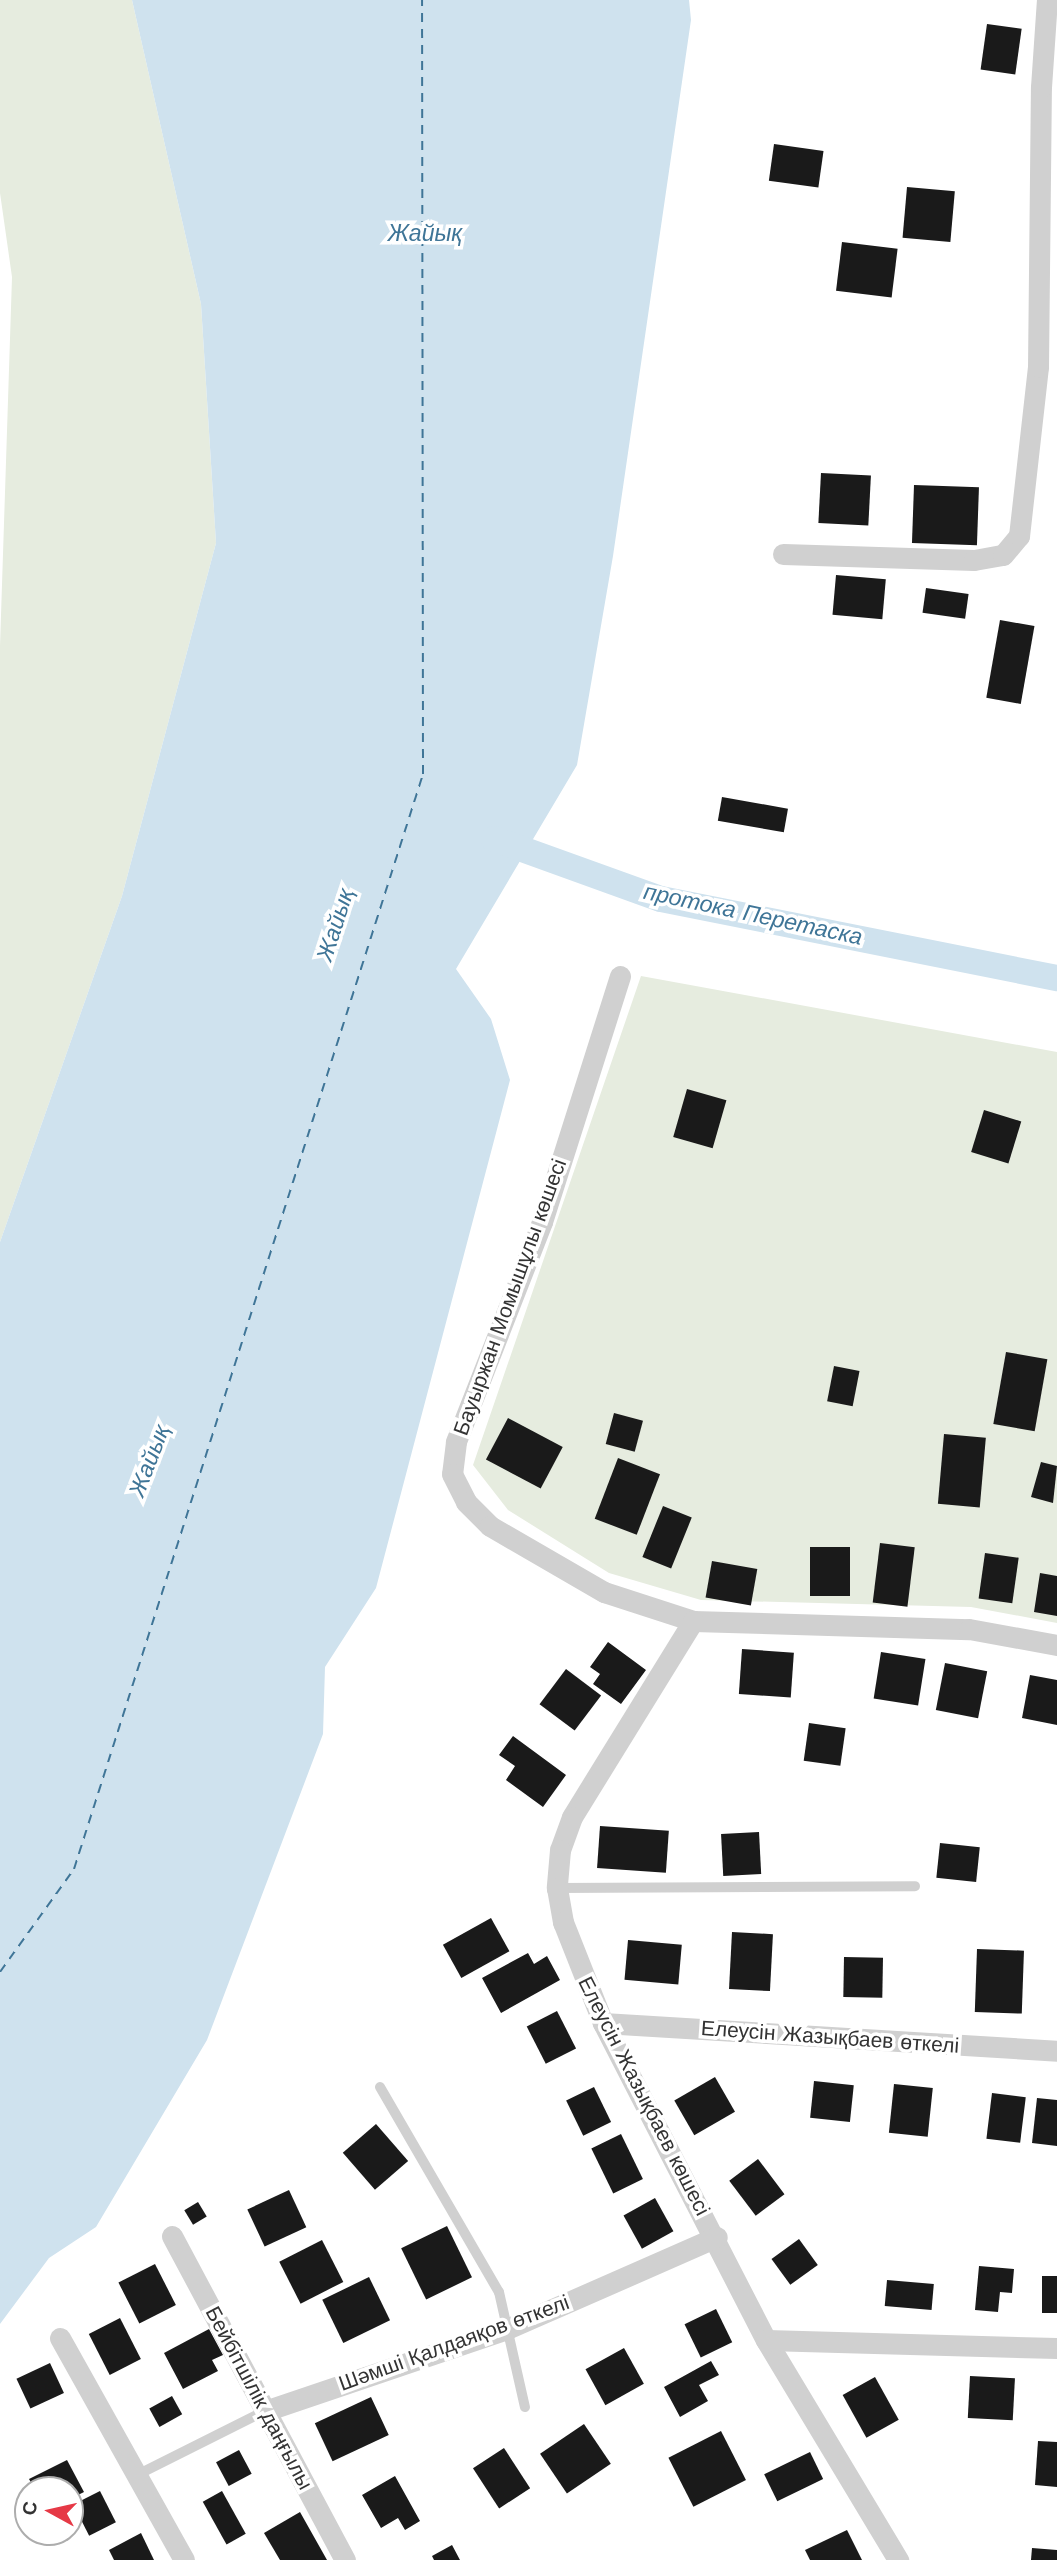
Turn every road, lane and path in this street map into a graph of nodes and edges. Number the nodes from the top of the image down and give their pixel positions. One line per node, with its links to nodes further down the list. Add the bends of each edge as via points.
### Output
1 (1047, 0): 2 (street)
2 (1049, 85): 3 (street)
3 (1048, 369): 4 (street, via 1019,536 1003,555 974,560)
4 (783, 554)
5 (620, 976): 6 (street, Бауыржан Момышұлы көшесі, via 542,1222 456,1442 452,1474 466,1502 490,1526 604,1592)
6 (693, 1621): 7 (street, Бауыржан Момышұлы көшесі, via 969,1629); 9 (street, Елеусін Жазықбаев көшесі, via 572,1817 560,1850)
7 (1057, 1645)
8 (915, 1886): 9 (lane)
9 (557, 1888): 10 (street, Елеусін Жазықбаев көшесі, via 573,1957)
10 (603, 2023): 11 (street, Елеусін Жазықбаев өткелі); 14 (street, Елеусін Жазықбаев көшесі)
11 (1057, 2052)
12 (380, 2087): 15 (lane, via 499,2292)
13 (172, 2236): 20 (street, Бейбітшілік даңғылы)
14 (717, 2236): 15 (street, Шәмші Қалдаяқов өткелі); 17 (street, Елеусін Жазықбаев көшесі)
15 (507, 2329): 19 (lane); 20 (street, Шәмші Қалдаяқов өткелі)
16 (60, 2338): 21 (street)
17 (766, 2340): 18 (street); 24 (street, Елеусін Жазықбаев көшесі)
18 (1057, 2348)
19 (525, 2407)
20 (265, 2411): 21 (lane); 23 (street, Бейбітшілік даңғылы)
21 (137, 2475): 22 (street)
22 (184, 2560)
23 (345, 2560)
24 (898, 2560)

